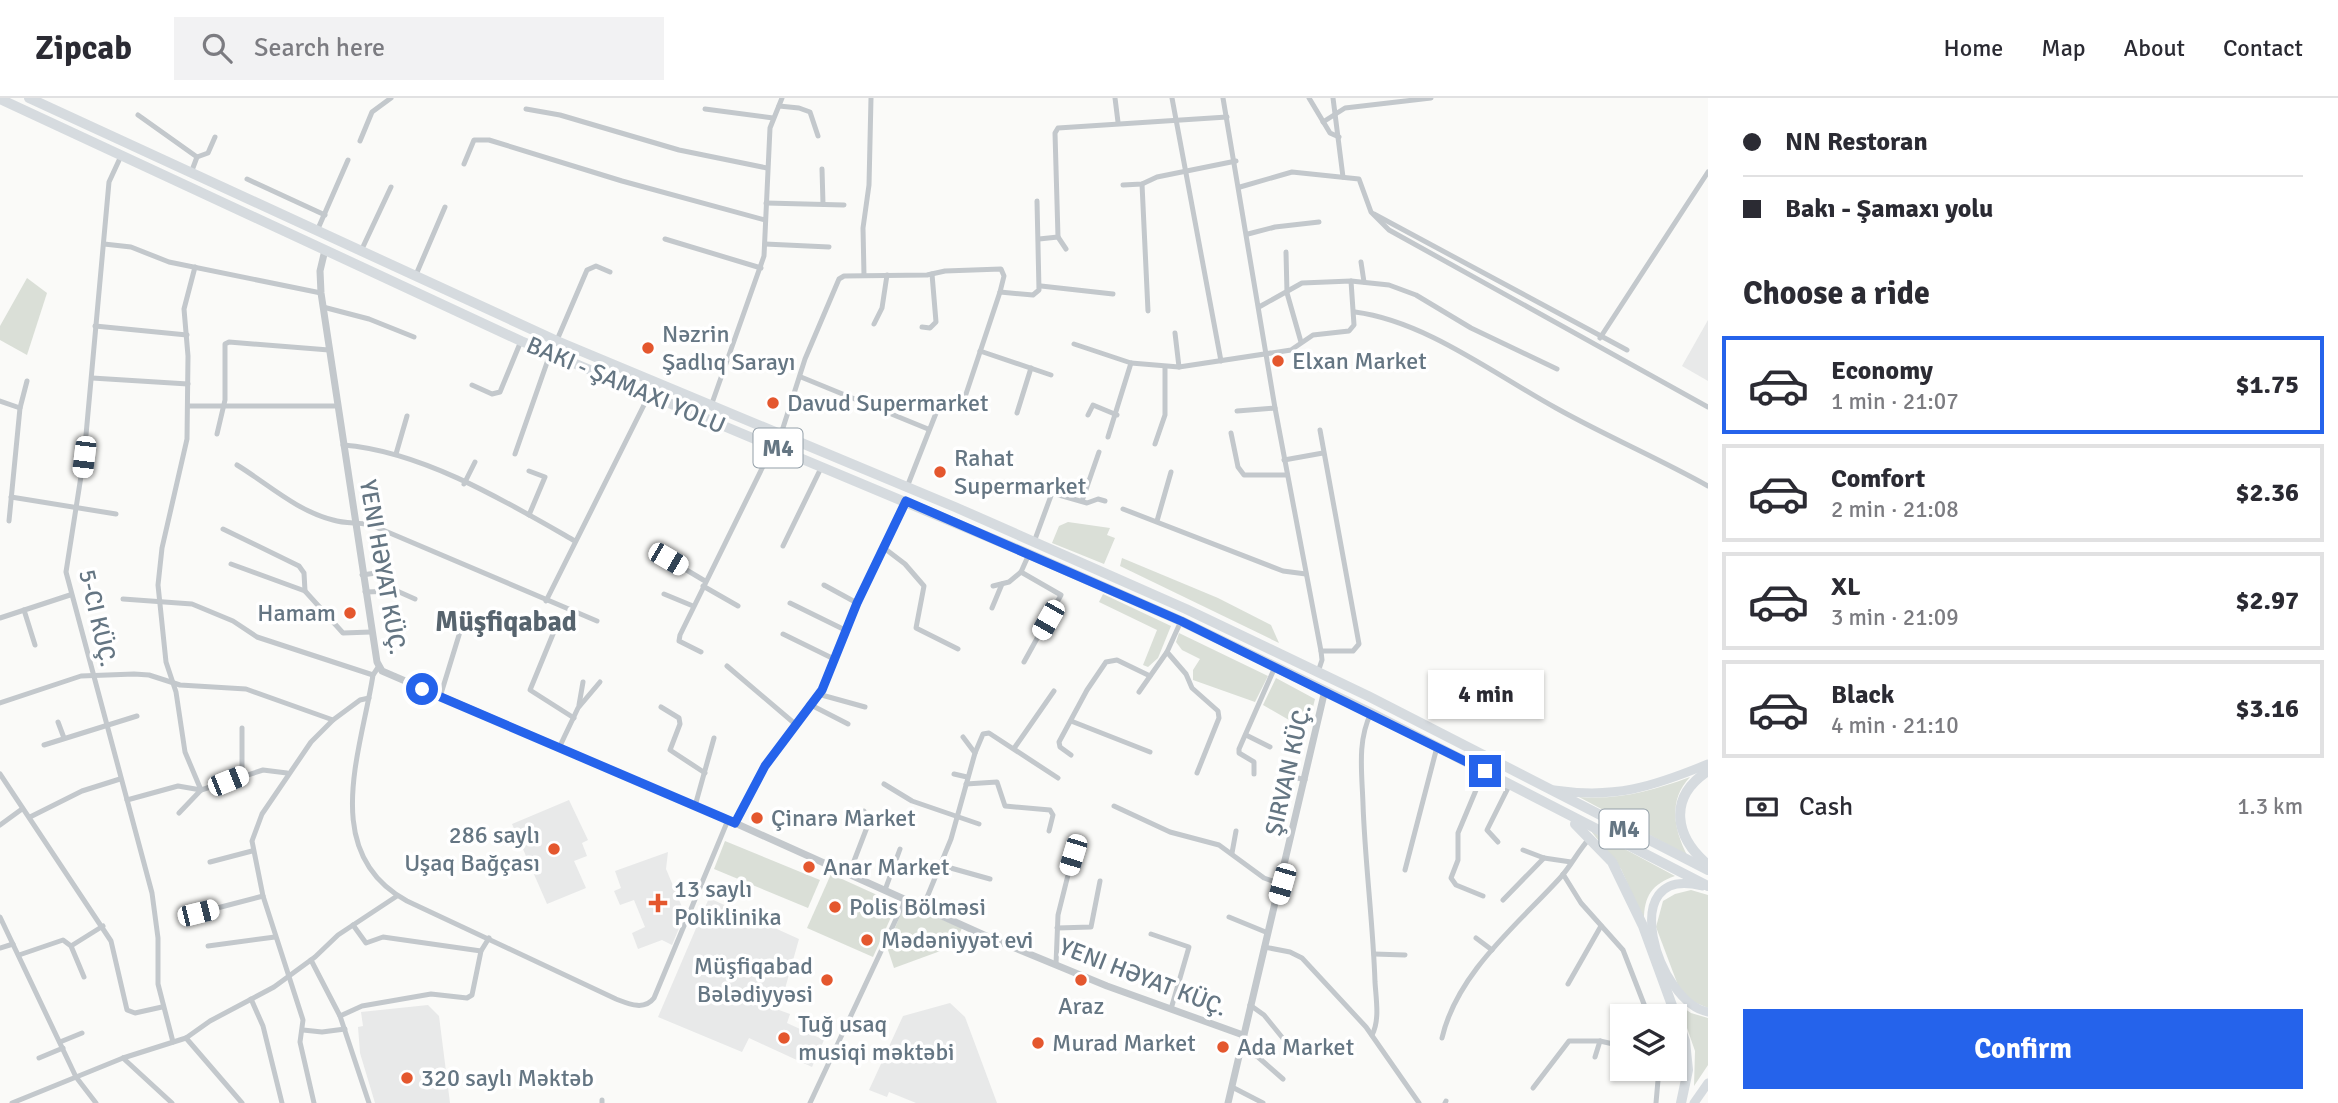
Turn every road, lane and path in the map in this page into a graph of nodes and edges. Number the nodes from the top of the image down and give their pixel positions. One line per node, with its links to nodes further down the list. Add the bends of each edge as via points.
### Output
1 (29, 98): 37 (highway, M4)
2 (391, 98): 27 (street, via 372,112)
3 (782, 98): 13 (street)
4 (871, 98): 69 (street)
5 (1115, 98): 21 (street)
6 (1172, 98): 22 (street)
7 (1223, 98): 19 (street)
8 (1309, 98): 23 (street)
9 (1333, 98): 17 (street)
10 (1358, 98): 14 (street)
11 (1431, 98): 14 (street)
12 (0, 99): 28 (highway, M4)
13 (779, 106): 20 (street); 24 (street, via 810,113)
14 (1360, 106): 17 (street)
15 (526, 109): 33 (street)
16 (705, 109): 20 (street)
17 (1336, 113): 23 (street); 26 (street)
18 (138, 115): 29 (street)
19 (1227, 117): 22 (street); 31 (street)
20 (773, 118): 33 (street)
21 (1118, 122): 22 (street); 55 (street, via 1056,130)
22 (1176, 122): 35 (street)
23 (1323, 122): 26 (street)
24 (818, 136)
25 (215, 137): 29 (street, via 208,153)
26 (1339, 137): 38 (street)
27 (360, 141)
28 (121, 156): 58 (street, 5-CI KÜÇ., via 109,182); 62 (highway, M4)
29 (197, 157): 37 (street)
30 (348, 160): 50 (street)
31 (1236, 161): 35 (street); 43 (street)
32 (464, 163): 51 (street, via 474,140 489,140)
33 (767, 168): 45 (street)
34 (822, 169): 46 (street)
35 (1185, 172): 40 (street); 101 (street)
36 (1708, 172): 89 (street)
37 (191, 173): 53 (highway, M4)
38 (1343, 177): 43 (street, via 1292,172); 49 (street, via 1359,179)
39 (247, 179): 50 (street)
40 (1142, 184): 41 (street); 82 (street)
41 (1124, 185)
42 (391, 187): 63 (street)
43 (1240, 187): 54 (street)
44 (1037, 201): 57 (street)
45 (766, 203): 46 (street); 51 (street)
46 (823, 204): 47 (street)
47 (844, 205)
48 (445, 207): 72 (street)
49 (1371, 212): 89 (street); 95 (street, via 1389,230)
50 (325, 215): 53 (street)
51 (765, 220): 59 (street)
52 (1319, 222): 54 (street)
53 (317, 231): 63 (highway, M4)
54 (1248, 234): 81 (street)
55 (1058, 237): 57 (street); 61 (street)
56 (665, 239): 67 (street)
57 (1039, 239): 75 (street)
58 (104, 244): 66 (street, via 131,247); 85 (street, 5-CI KÜÇ.)
59 (765, 244): 60 (street); 67 (street)
60 (829, 247)
61 (1066, 249)
62 (325, 250): 77 (street, YENI HƏYAT KÜÇ.); 91 (highway, M4)
63 (361, 251): 72 (highway, M4)
64 (1286, 252): 78 (street)
65 (1361, 262): 74 (street)
66 (195, 267): 77 (street); 88 (street, via 184,309)
67 (761, 268): 115 (street)
68 (610, 272): 92 (street, via 596,266 587,270)
69 (864, 275): 70 (street); 108 (street, via 839,279)
70 (887, 275): 71 (street); 84 (street)
71 (932, 275): 76 (street, via 1000,269 1004,276); 86 (street, via 936,322 930,328)
72 (415, 276): 92 (highway, M4)
73 (1351, 281): 74 (street); 78 (street, via 1302,283); 83 (street)
74 (1363, 282): 106 (street, via 1390,285 1416,295 1471,328)
75 (1041, 286): 76 (street, via 1033,295); 79 (street)
76 (1000, 292): 98 (street)
77 (321, 293): 80 (street, YENI HƏYAT KÜÇ.)
78 (1287, 293): 81 (street); 93 (street)
79 (1114, 294)
80 (323, 307): 90 (street); 96 (street, YENI HƏYAT KÜÇ.)
81 (1259, 307): 100 (street)
82 (1148, 311)
83 (1354, 312): 93 (street, via 1349,331 1313,335); 148 (street, via 1382,316 1442,344)
84 (874, 324)
85 (95, 326): 88 (street); 109 (street, 5-CI KÜÇ.)
86 (922, 327)
87 (1175, 333): 104 (street)
88 (187, 335): 111 (street)
89 (1601, 336): 95 (street); 97 (street)
90 (414, 337)
91 (521, 341): 99 (highway, M4); 112 (street, via 500,392 492,394)
92 (557, 341): 115 (highway, M4)
93 (1301, 342): 100 (street, via 1291,350)
94 (1074, 344): 102 (street)
95 (1596, 344): 118 (street)
96 (330, 350): 117 (street, YENI HƏYAT KÜÇ.); 120 (street, via 225,344)
97 (1627, 350)
98 (980, 351): 105 (street); 127 (street, via 964,400 940,403)
99 (550, 354): 113 (highway, M4); 139 (street)
100 (1266, 354): 101 (street); 121 (street)
101 (1221, 361): 104 (street)
102 (1131, 362): 103 (street); 125 (street)
103 (1165, 367): 104 (street); 133 (street, via 1165,415)
104 (1179, 367)
105 (1031, 368): 107 (street); 123 (street)
106 (1557, 369)
107 (1051, 375)
108 (801, 377): 127 (street); 131 (street)
109 (92, 378): 111 (street); 154 (street, 5-CI KÜÇ.)
110 (27, 381): 119 (street)
111 (188, 384): 116 (street)
112 (472, 385)
113 (649, 395): 135 (highway, M4); 162 (street)
114 (0, 401): 119 (street)
115 (711, 405): 131 (highway, M4)
116 (189, 406): 120 (street); 184 (street, via 187,439 162,548)
117 (338, 406): 120 (street); 134 (street, YENI HƏYAT KÜÇ.)
118 (1708, 407)
119 (20, 408): 150 (street)
120 (223, 408): 130 (street)
121 (1275, 408): 122 (street); 140 (street)
122 (1237, 411)
123 (1017, 413)
124 (1088, 415): 125 (street, via 1093,405)
125 (1117, 415): 132 (street)
126 (407, 416): 138 (street)
127 (928, 429): 149 (street)
128 (1320, 430): 137 (street)
129 (1231, 433): 146 (street, via 1244,475)
130 (217, 434)
131 (781, 435): 149 (highway, M4)
132 (1108, 437)
133 (1155, 444)
134 (343, 445): 138 (street); 160 (street, YENI HƏYAT KÜÇ.)
135 (773, 446): 143 (highway, M4); 173 (street)
136 (1099, 452): 152 (street)
137 (1323, 453): 140 (street); 201 (street, via 1359,644 1353,651)
138 (396, 454): 147 (street)
139 (515, 454)
140 (1284, 460): 146 (street)
141 (475, 462): 147 (street)
142 (237, 465): 160 (street, via 316,514)
143 (822, 466): 151 (highway, M4); 164 (street)
144 (529, 471): 157 (street, via 545,477)
145 (1171, 472): 159 (street)
146 (1287, 475): 170 (street)
147 (464, 484): 157 (street)
148 (1708, 486)
149 (908, 487): 163 (highway, M4)
150 (11, 497): 154 (street); 158 (street)
151 (906, 501): 165 (street); 166 (highway, M4)
152 (1082, 501): 153 (street); 163 (street, via 1052,493)
153 (1105, 501)
154 (77, 508): 156 (street); 180 (street, 5-CI KÜÇ., via 66,572)
155 (1123, 509): 159 (street)
156 (116, 514)
157 (529, 515): 162 (street)
158 (9, 521)
159 (1157, 521): 170 (street, via 1283,571)
160 (354, 522): 171 (street, YENI HƏYAT KÜÇ.); 183 (street, via 371,525)
161 (223, 529): 177 (street, via 299,566)
162 (575, 541): 183 (street)
163 (1034, 542): 209 (highway, M4)
164 (783, 546)
165 (884, 548): 186 (street); 200 (street, via 924,586 916,628)
166 (1030, 554): 169 (street); 193 (highway, M4)
167 (668, 559): 173 (street)
168 (231, 564): 177 (street)
169 (1021, 572): 174 (street); 205 (street, via 1061,595)
170 (1306, 574): 201 (street)
171 (362, 575): 172 (street); 178 (street, YENI HƏYAT KÜÇ.)
172 (388, 576)
173 (704, 584): 187 (street); 188 (street)
174 (1002, 584): 176 (street); 189 (street)
175 (824, 586): 186 (street)
176 (993, 586)
177 (305, 591): 196 (street, via 336,629 351,634)
178 (365, 592): 182 (street, via 397,591); 196 (street, YENI HƏYAT KÜÇ.)
179 (664, 594): 187 (street)
180 (70, 595): 190 (street); 212 (street, 5-CI KÜÇ.)
181 (122, 599): 184 (street)
182 (415, 599)
183 (546, 601): 192 (street)
184 (159, 602): 210 (street, via 192,604 257,637); 215 (street)
185 (790, 603): 195 (street)
186 (857, 603): 195 (street)
187 (693, 606): 202 (street, via 679,641)
188 (738, 606)
189 (992, 608)
190 (24, 610): 191 (street); 199 (street)
191 (0, 618)
192 (597, 621)
193 (1181, 621): 203 (street); 208 (highway, M4)
194 (463, 622): 220 (street)
195 (845, 630): 204 (street)
196 (371, 632): 206 (street, YENI HƏYAT KÜÇ.)
197 (553, 634): 229 (street, via 530,690)
198 (783, 634): 204 (street)
199 (35, 645)
200 (958, 649)
201 (1321, 651): 209 (street)
202 (701, 652)
203 (1167, 652): 211 (street); 254 (street, via 1192,688 1218,710)
204 (834, 659): 219 (street)
205 (1024, 662)
206 (379, 666): 210 (street); 220 (street, YENI HƏYAT KÜÇ., via 387,674)
207 (727, 666): 233 (street)
208 (1275, 667): 216 (highway, M4); 237 (street)
209 (1318, 672): 266 (highway, M4)
210 (373, 675): 221 (street)
211 (1150, 676): 218 (street); 231 (street, via 1117,660 1106,662)
212 (93, 677): 215 (street, via 149,675); 222 (street, via 81,676); 234 (street, 5-CI KÜÇ.)
213 (583, 682): 226 (street)
214 (600, 682): 226 (street)
215 (173, 684): 230 (street, via 246,689); 267 (street, via 185,752)
216 (1325, 690): 227 (highway, M4); 263 (street, ŞIRVAN KÜÇ.)
217 (1054, 691): 242 (street)
218 (1139, 692)
219 (818, 694): 223 (street); 225 (street)
220 (440, 697): 245 (street, YENI HƏYAT KÜÇ.)
221 (369, 698): 230 (street); 303 (street, via 350,808 371,871)
222 (0, 703)
223 (809, 704): 233 (street); 235 (street)
224 (661, 707): 253 (street, via 679,718 670,750)
225 (866, 707)
226 (579, 708): 229 (street)
227 (1371, 713): 244 (highway, M4); 327 (street, via 1363,734 1362,771)
228 (137, 716): 234 (street)
229 (574, 718): 245 (street)
230 (333, 720): 252 (street)
231 (1071, 721): 246 (street); 248 (street, via 1059,742)
232 (58, 722): 239 (street)
233 (794, 723): 277 (street)
234 (107, 724): 239 (street); 261 (street, 5-CI KÜÇ.)
235 (848, 724)
236 (242, 728): 258 (street)
237 (1246, 735): 243 (street); 257 (street, via 1240,753 1254,762)
238 (963, 737): 247 (street)
239 (64, 738): 241 (street)
240 (714, 738): 253 (street)
241 (44, 746)
242 (1015, 747): 247 (street, via 986,732); 260 (street)
243 (1270, 747)
244 (1437, 747): 250 (highway, M4); 294 (street)
245 (559, 748): 269 (street, YENI HƏYAT KÜÇ.)
246 (1150, 752)
247 (975, 754): 262 (street)
248 (1071, 755)
249 (1708, 764): 266 (main road, via 1615,794)
250 (1485, 771): 265 (highway, M4); 304 (street, via 1458,834 1458,860 1451,878 1456,885)
251 (1708, 771): 293 (highway, via 1691,784 1681,813 1686,842)
252 (288, 773): 258 (street, via 272,769); 286 (street, via 257,822)
253 (705, 773): 269 (street)
254 (1198, 773)
255 (0, 774): 272 (street)
256 (954, 774): 262 (street)
257 (1254, 774)
258 (242, 775): 267 (street)
259 (1287, 775): 263 (street)
260 (1058, 778)
261 (120, 779): 268 (street, 5-CI KÜÇ.); 275 (street, via 82,791)
262 (967, 780): 276 (street); 280 (street, via 997,782 1006,806 1050,810)
263 (1306, 780): 299 (street, ŞIRVAN KÜÇ.)
264 (884, 784): 276 (street, via 912,801)
265 (1510, 784): 271 (highway, M4); 283 (street, via 1487,830)
266 (1541, 788): 293 (highway, M4)
267 (201, 790): 268 (street, via 178,786); 274 (street)
268 (127, 800): 338 (street, 5-CI KÜÇ., via 152,892)
269 (695, 806): 277 (street, YENI HƏYAT KÜÇ.)
270 (1114, 806): 287 (street, via 1170,832)
271 (1552, 807): 282 (highway); 300 (highway, M4)
272 (22, 809): 275 (street); 279 (street)
273 (864, 811): 295 (street, via 869,822)
274 (179, 813)
275 (30, 817): 312 (street)
276 (957, 818): 278 (street); 292 (street)
277 (732, 822): 295 (street, YENI HƏYAT KÜÇ.); 318 (street, via 650,1003 640,1006 616,999)
278 (979, 824)
279 (0, 825)
280 (1049, 831)
281 (1236, 831): 287 (street)
282 (1591, 836): 291 (street); 377 (highway, via 1624,883 1685,1041 1688,1070)
283 (1498, 842)
284 (900, 849): 301 (street)
285 (1523, 850): 289 (street)
286 (252, 851): 290 (street); 302 (street)
287 (1233, 853): 299 (street, via 1265,878)
288 (1073, 855): 314 (street)
289 (1544, 858): 291 (street); 306 (street)
290 (210, 862)
291 (1571, 862): 296 (street)
292 (940, 865): 297 (street); 307 (street)
293 (1708, 868)
294 (1405, 870)
295 (849, 874): 301 (street, YENI HƏYAT KÜÇ.)
296 (1563, 874): 313 (street); 325 (street)
297 (990, 879)
298 (1100, 881): 314 (street, via 1091,927)
299 (1282, 884): 315 (street, ŞIRVAN KÜÇ.)
300 (1708, 887): 340 (main road, via 1691,883 1670,886 1654,898 1650,915 1675,990 1694,1008)
301 (885, 890): 305 (street, YENI HƏYAT KÜÇ.)
302 (263, 896): 308 (street); 317 (street)
303 (397, 896): 311 (street); 318 (street)
304 (1483, 896)
305 (905, 900): 307 (street, YENI HƏYAT KÜÇ.); 372 (street)
306 (1503, 900)
307 (923, 907): 331 (street, YENI HƏYAT KÜÇ.)
308 (198, 913)
309 (0, 917): 320 (street)
310 (1229, 917): 315 (street)
311 (353, 925): 326 (street, via 366,943 383,937); 330 (street)
312 (103, 926): 321 (street); 338 (street, via 119,964 127,1010 135,1013)
313 (1601, 926): 334 (street); 337 (street, via 1623,950)
314 (1057, 928): 331 (street)
315 (1268, 933): 323 (street, ŞIRVAN KÜÇ.)
316 (1151, 934): 339 (street, via 1189,947)
317 (275, 937): 322 (street); 332 (street)
318 (489, 938): 326 (street)
319 (1476, 938): 325 (street)
320 (13, 944): 324 (street); 328 (street)
321 (71, 946): 328 (street, via 55,941); 333 (street)
322 (208, 946)
323 (1265, 947): 336 (street, ŞIRVAN KÜÇ.); 346 (street, via 1302,958)
324 (0, 948)
325 (1492, 950): 348 (street, via 1454,1003)
326 (481, 951): 341 (street, via 472,995 467,998 431,993 362,1006)
327 (1374, 954): 329 (street); 346 (street, via 1377,1022)
328 (19, 955): 352 (street)
329 (1405, 955)
330 (311, 960): 332 (street); 341 (street)
331 (1056, 964): 339 (street, YENI HƏYAT KÜÇ.)
332 (286, 976): 335 (street); 343 (street)
333 (84, 977)
334 (1568, 984)
335 (251, 999): 347 (street); 369 (street, via 263,1026)
336 (1250, 1004): 345 (street, ŞIRVAN KÜÇ.); 354 (street)
337 (1644, 1004)
338 (162, 1007): 350 (street, 5-CI KÜÇ.)
339 (1171, 1010): 345 (street, YENI HƏYAT KÜÇ.)
340 (1708, 1012)
341 (340, 1016): 342 (street)
342 (345, 1029): 343 (street); 371 (street)
343 (303, 1030): 370 (street, via 300,1042)
344 (82, 1033): 352 (street)
345 (1243, 1035): 353 (street, ŞIRVAN KÜÇ.)
346 (1372, 1035): 375 (street)
347 (186, 1038): 350 (street); 368 (street)
348 (1442, 1038)
349 (1600, 1041): 351 (street); 355 (street); 363 (street, via 1569,1041)
350 (173, 1042): 357 (street)
351 (1610, 1043)
352 (61, 1045): 356 (street); 358 (street)
353 (1240, 1049): 359 (street, via 1258,1057); 362 (street, ŞIRVAN KÜÇ.)
354 (1294, 1052)
355 (1595, 1057)
356 (39, 1058)
357 (123, 1058): 358 (street); 367 (street)
358 (76, 1077): 364 (street); 366 (street)
359 (1283, 1079)
360 (1658, 1081): 376 (street)
361 (1708, 1083): 378 (main road)
362 (1232, 1087): 373 (street, ŞIRVAN KÜÇ.); 374 (street)
363 (1533, 1088)
364 (29, 1101): 365 (street)
365 (12, 1103)
366 (96, 1103)
367 (172, 1103)
368 (242, 1103)
369 (282, 1103)
370 (314, 1103)
371 (369, 1103)
372 (810, 1103)
373 (1228, 1103)
374 (1263, 1103)
375 (1419, 1103)
376 (1656, 1103)
377 (1681, 1103)
378 (1694, 1103)

